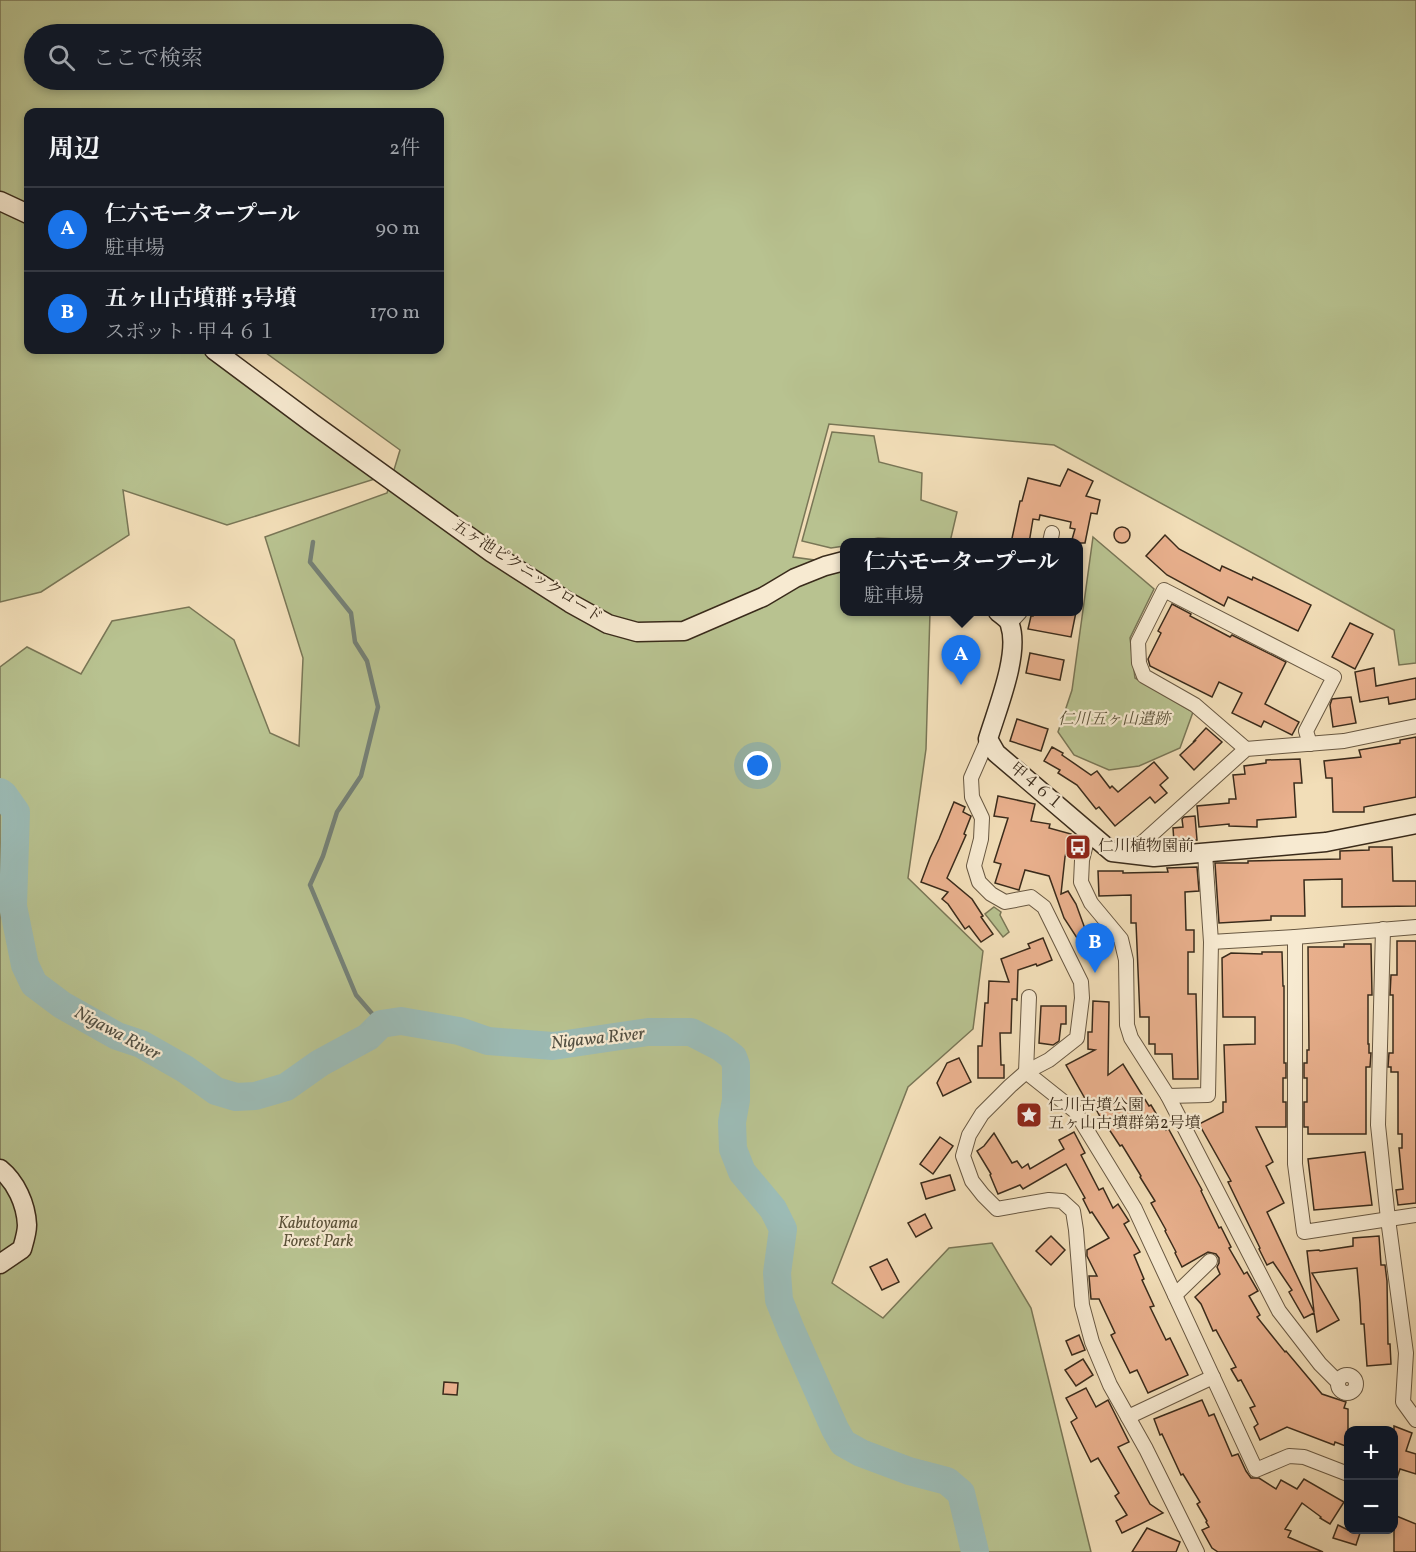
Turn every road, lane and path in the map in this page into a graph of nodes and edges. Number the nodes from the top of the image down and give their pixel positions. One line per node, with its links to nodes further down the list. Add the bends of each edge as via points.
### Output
1 (0, 201): 2 (street)
2 (24, 212)
3 (219, 354): 4 (street, 五ヶ池ピクニックロード, via 492,554 608,624 637,632 684,631 763,597 795,578)
4 (840, 562)
5 (1009, 616): 7 (street, via 1011,665)
6 (1416, 726): 8 (street)
7 (988, 738): 11 (street, 甲４６１, via 996,753); 19 (street, via 971,778 972,797 982,818 974,866 979,882 1005,902 1031,897 1044,907 1081,982 1077,1038)
8 (1310, 744): 9 (street); 9 (street, via 1306,731 1334,676 1164,590 1138,642 1144,675 1195,705)
9 (1246, 749): 12 (street, via 1142,843)
10 (1416, 824): 13 (street, via 1326,842)
11 (1089, 832): 12 (street, 甲４６１); 20 (street, via 1082,860 1082,882 1091,903 1121,939 1126,960 1126,1025)
12 (1112, 852): 13 (street, via 1154,857)
13 (1205, 853): 17 (street)
14 (1416, 927): 15 (street)
15 (1383, 929): 16 (street); 23 (street, via 1378,1125)
16 (1295, 937): 17 (street); 23 (street, via 1295,1164 1304,1232)
17 (1210, 942): 20 (street, via 1208,1095)
18 (1029, 997): 19 (street)
19 (1026, 1072): 26 (street, via 1075,1111 1134,1209); 29 (street, via 982,1114 969,1135 963,1156 972,1181 997,1209 1049,1200 1062,1201 1073,1211 1082,1305 1089,1333)
20 (1168, 1096): 28 (street, via 1279,1311)
21 (0, 1169): 25 (street, via 22,1198 27,1226 22,1249)
22 (1416, 1215): 23 (street)
23 (1388, 1219): 30 (street, via 1406,1353 1403,1402)
24 (1210, 1261): 26 (street)
25 (0, 1264)
26 (1175, 1295): 27 (street)
27 (1213, 1377): 29 (street); 31 (street, via 1256,1470 1289,1456 1304,1457)
28 (1338, 1382)
29 (1128, 1418): 32 (street)
30 (1416, 1420)
31 (1344, 1472)
32 (1197, 1552)

